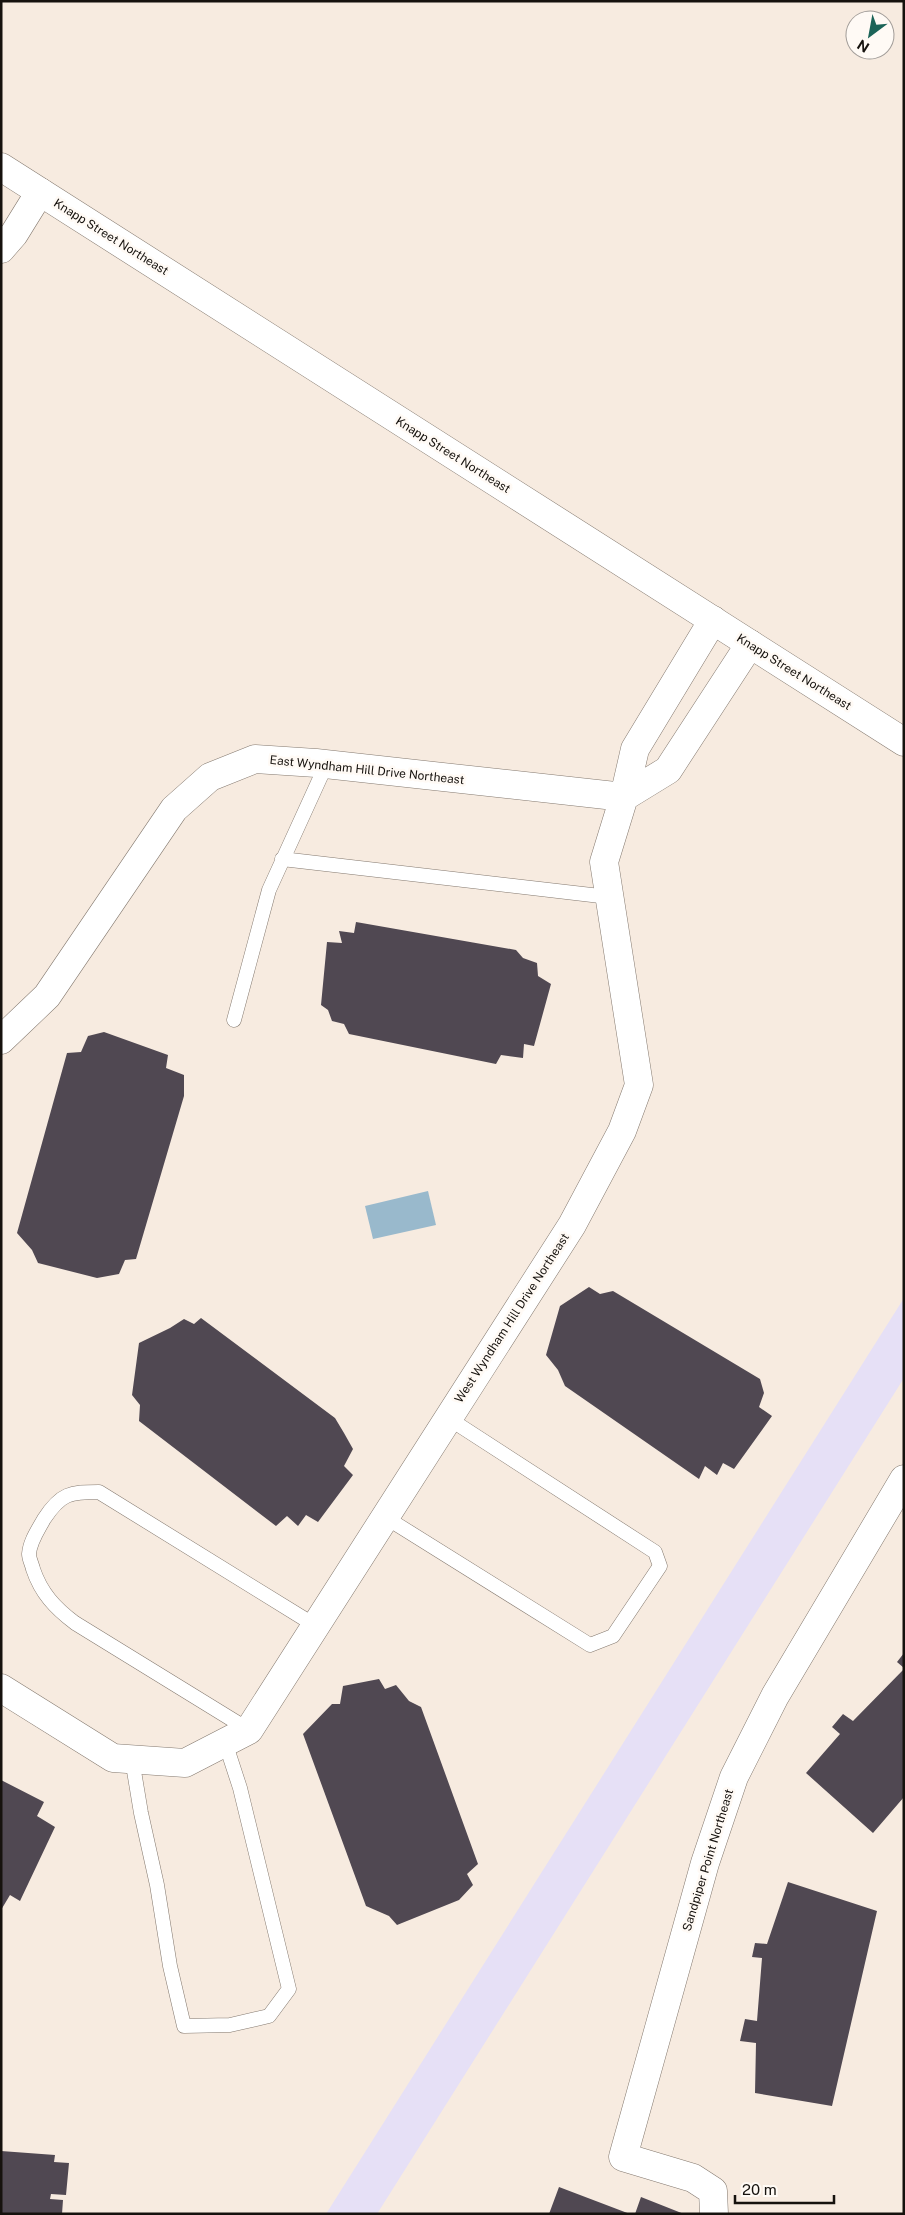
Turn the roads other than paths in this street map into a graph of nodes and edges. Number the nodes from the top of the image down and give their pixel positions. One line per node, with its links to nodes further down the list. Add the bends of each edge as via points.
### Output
1 (1, 167): 2 (street, Knapp Street Northeast)
2 (40, 192): 3 (street); 4 (street, Knapp Street Northeast)
3 (1, 249)
4 (713, 620): 5 (street, Knapp Street Northeast); 8 (street, West Wyndham Hill Drive Northeast, via 635,749)
5 (750, 644): 6 (street, Knapp Street Northeast); 8 (street, via 668,770)
6 (904, 742)
7 (326, 764): 8 (street, East Wyndham Hill Drive Northeast); 9 (lane); 12 (street, East Wyndham Hill Drive Northeast, via 255,759 210,777 174,809 47,996)
8 (624, 796): 10 (street, West Wyndham Hill Drive Northeast, via 604,862)
9 (282, 859): 10 (lane); 11 (lane, via 269,890)
10 (609, 897): 13 (street, West Wyndham Hill Drive Northeast, via 639,1085 622,1131 572,1225)
11 (234, 1020)
12 (2, 1039)
13 (448, 1418): 15 (street, West Wyndham Hill Drive Northeast); 15 (lane, via 655,1552 660,1566 613,1636 590,1645)
14 (904, 1479): 21 (street, Sandpiper Point Northeast, via 775,1696 734,1777 705,1863 623,2158 693,2178 712,2191)
15 (385, 1517): 16 (street, West Wyndham Hill Drive Northeast)
16 (316, 1626): 18 (street, West Wyndham Hill Drive Northeast); 18 (lane, via 98,1492 73,1492 50,1509 33,1539 29,1556 38,1583 60,1612)
17 (1, 1688): 20 (street, via 113,1758)
18 (249, 1730): 19 (street)
19 (225, 1742): 20 (street, via 185,1762); 20 (lane, via 240,1788 289,1989 269,2016 230,2025 184,2026)
20 (132, 1759)
21 (714, 2214)

